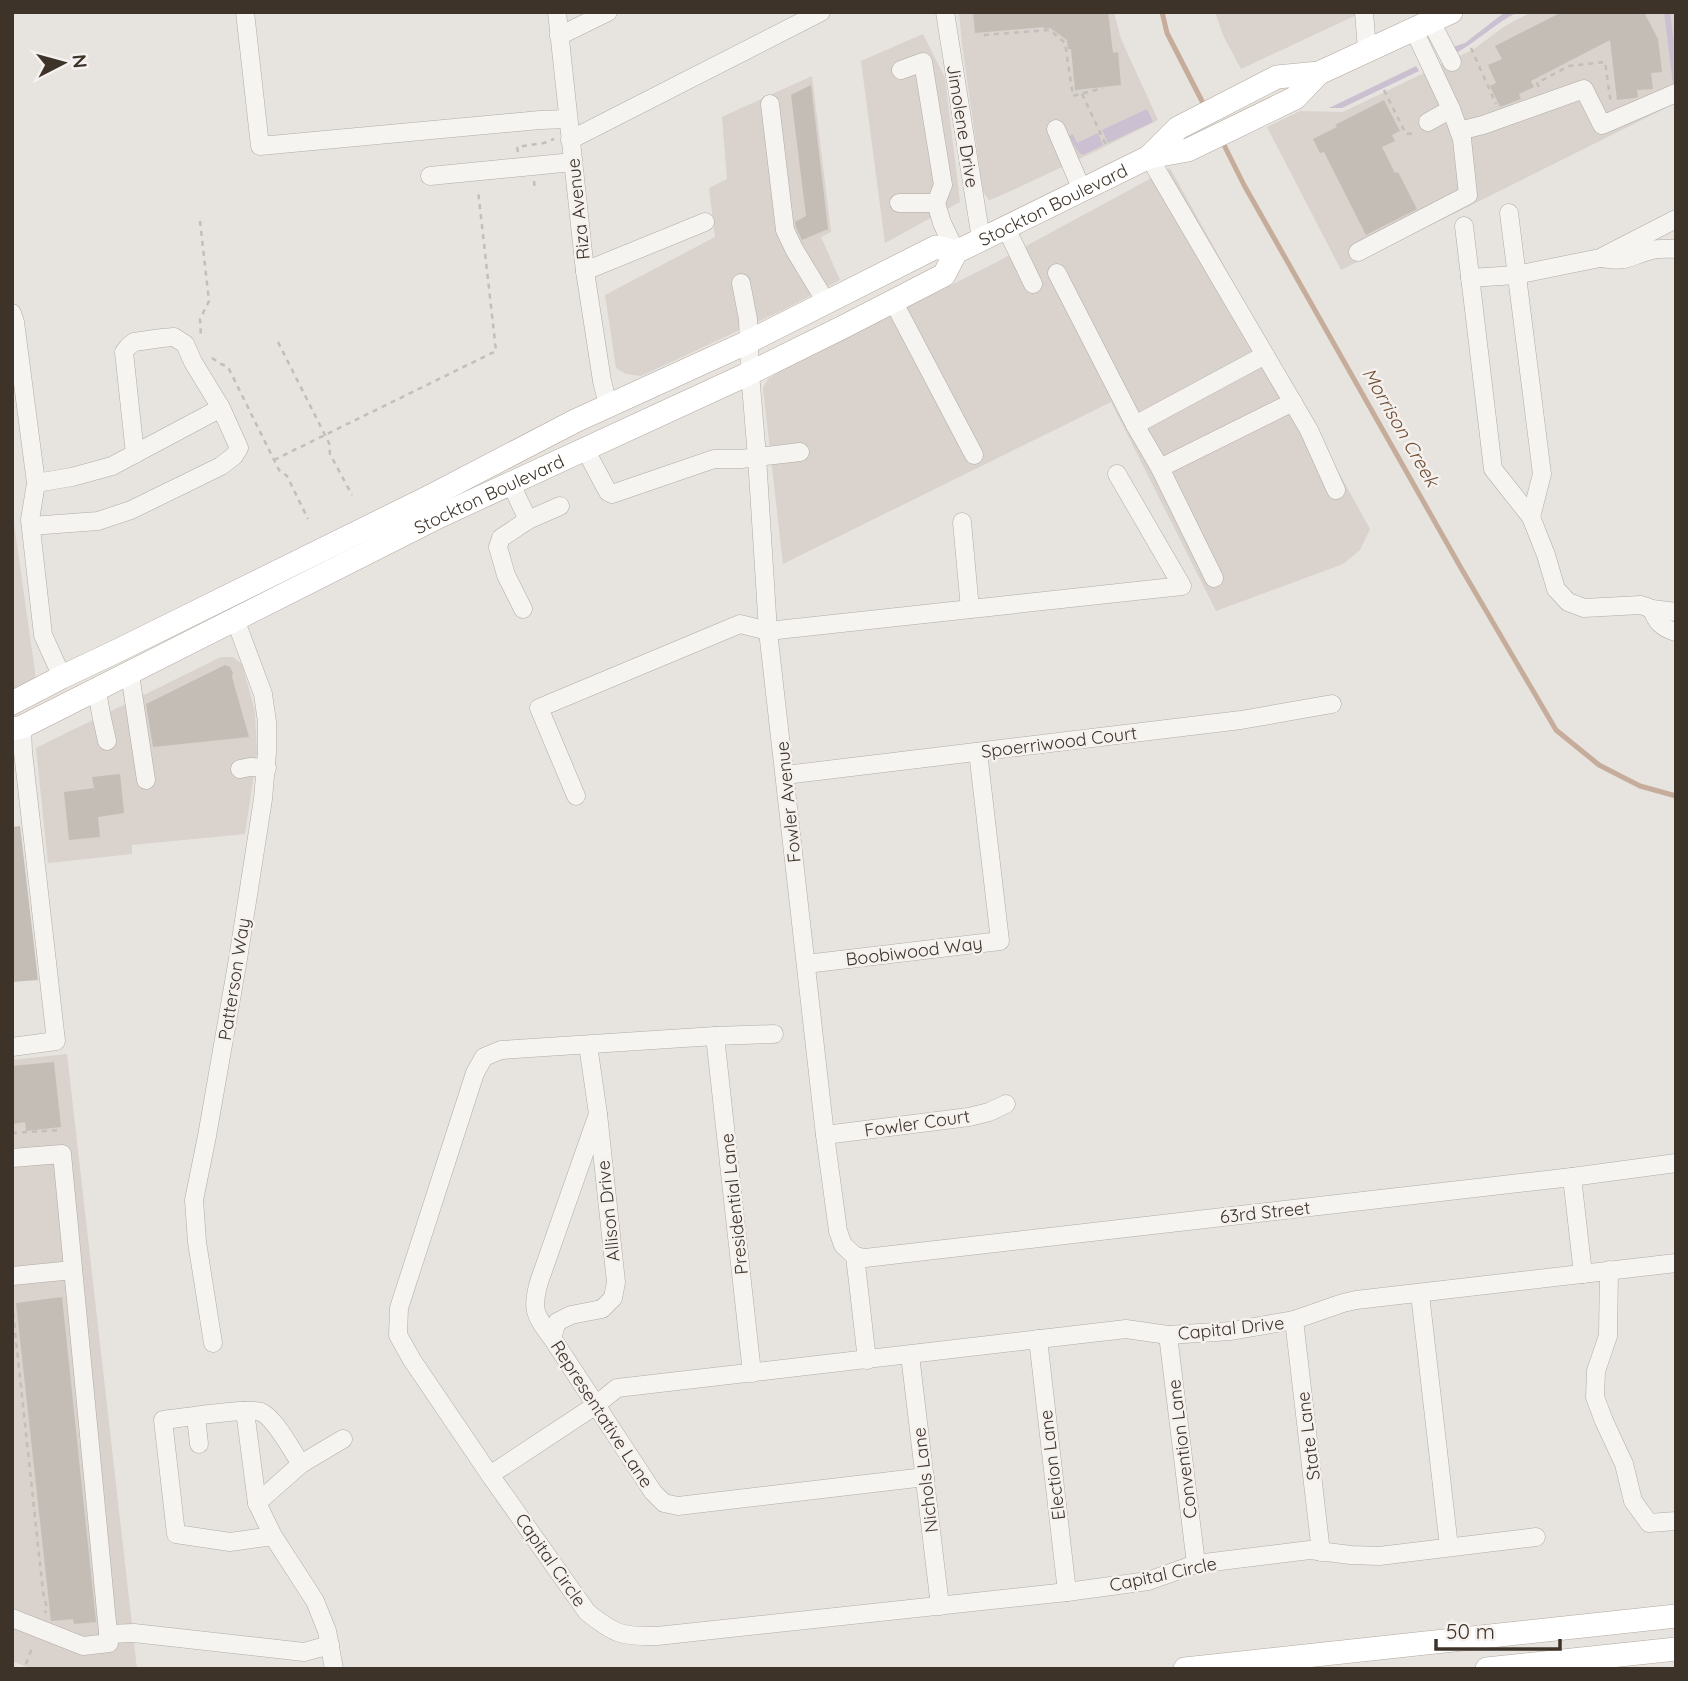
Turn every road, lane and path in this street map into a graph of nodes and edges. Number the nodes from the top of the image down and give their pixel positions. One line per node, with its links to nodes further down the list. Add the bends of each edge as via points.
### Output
1 (245, 12): 19 (street, via 260,146)
2 (557, 12): 9 (street, Riza Avenue)
3 (608, 12): 9 (street)
4 (821, 12): 23 (street)
5 (945, 12): 40 (street, Jimolene Drive)
6 (1364, 12): 10 (street)
7 (1439, 18): 10 (main road, Stockton Boulevard); 11 (street); 18 (street)
8 (984, 35): 16 (path, via 1050,30 1065,43 1073,96)
9 (559, 36): 19 (street, Riza Avenue)
10 (1367, 50): 13 (main road, Stockton Boulevard)
11 (1452, 62)
12 (901, 70): 33 (street, via 923,62 943,185)
13 (1320, 73): 25 (main road, Stockton Boulevard, via 1295,98 1188,150); 25 (main road, Stockton Boulevard, via 1274,70 1231,101 1178,128)
14 (1103, 88): 16 (path)
15 (1676, 93): 22 (street, via 1602,125 1584,89)
16 (1082, 94): 24 (path)
17 (771, 104): 52 (street, via 785,230)
18 (1451, 109): 20 (street); 22 (street)
19 (568, 118): 23 (street, Riza Avenue)
20 (1428, 122)
21 (1056, 129): 29 (street)
22 (1458, 131): 44 (street, via 1468,195)
23 (570, 140): 26 (street, Riza Avenue)
24 (1107, 147)
25 (1149, 157): 29 (main road, Stockton Boulevard); 57 (street)
26 (573, 162): 28 (street); 45 (street, Riza Avenue)
27 (533, 172): 31 (path)
28 (430, 176)
29 (1082, 190): 39 (main road, Stockton Boulevard)
30 (478, 191): 65 (path, via 496,351)
31 (535, 191)
32 (900, 203): 33 (street)
33 (936, 203): 43 (street)
34 (1509, 213): 47 (street)
35 (1676, 219): 41 (street)
36 (200, 221): 54 (path, via 209,301 200,319)
37 (705, 222): 45 (street)
38 (1464, 226): 48 (street)
39 (1006, 228): 40 (main road, Stockton Boulevard); 50 (street)
40 (981, 239): 43 (main road, Stockton Boulevard)
41 (1651, 241): 42 (street); 47 (street, via 1626,260 1600,258)
42 (1676, 249)
43 (956, 252): 51 (main road, Stockton Boulevard, via 944,275); 52 (main road, Stockton Boulevard, via 936,247)
44 (1358, 252)
45 (584, 271): 61 (street, Riza Avenue)
46 (1058, 273): 63 (street)
47 (1517, 275): 48 (street); 79 (street, via 1542,474)
48 (1470, 278): 79 (street, via 1493,470)
49 (741, 283): 56 (street, Fowler Avenue)
50 (1033, 284)
51 (893, 301): 59 (main road, Stockton Boulevard); 69 (street)
52 (825, 302): 56 (main road, Stockton Boulevard)
53 (12, 313): 74 (street)
54 (201, 341)
55 (278, 342): 65 (path)
56 (748, 342): 59 (street, Fowler Avenue); 61 (main road, Stockton Boulevard)
57 (1265, 355): 60 (street); 63 (street)
58 (210, 357): 71 (path, via 228,367)
59 (750, 373): 64 (main road, Stockton Boulevard); 70 (street, Fowler Avenue)
60 (1293, 402): 72 (street); 76 (street)
61 (608, 405): 64 (main road); 84 (main road, Stockton Boulevard)
62 (221, 408): 68 (street); 68 (street, via 185,344 174,337 134,342 124,352); 83 (street, via 239,448 221,466 98,521)
63 (1135, 425): 72 (street)
64 (624, 431): 66 (main road, Stockton Boulevard)
65 (325, 435): 71 (path); 77 (path)
66 (584, 449): 70 (street, via 612,494 714,459); 75 (main road, Stockton Boulevard)
67 (800, 452): 70 (street)
68 (135, 454): 74 (street, via 112,466)
69 (974, 455)
70 (757, 457): 91 (street, Fowler Avenue)
71 (274, 460): 80 (path)
72 (1160, 468): 85 (street)
73 (1117, 474): 87 (street, via 1182,586)
74 (36, 483): 83 (street)
75 (511, 484): 81 (street); 90 (main road, Stockton Boulevard)
76 (1336, 491)
77 (352, 495)
78 (560, 506): 81 (street)
79 (1531, 517): 88 (street, via 1556,589 1568,602 1584,608 1641,605)
80 (308, 519)
81 (528, 520): 86 (street, via 501,538 498,547)
82 (962, 522): 87 (street)
83 (31, 526): 94 (street, via 43,635)
84 (353, 534): 90 (main road, via 343,556 249,600); 94 (main road, Stockton Boulevard)
85 (1214, 578)
86 (523, 609)
87 (970, 609): 91 (street)
88 (1652, 609): 89 (street); 92 (street, via 1665,629)
89 (1676, 612)
90 (235, 619): 93 (main road, Stockton Boulevard); 101 (street, Patterson Way, via 263,694)
91 (768, 631): 103 (street, Fowler Avenue); 105 (street, via 740,624 539,708)
92 (1676, 632)
93 (130, 674): 95 (main road, Stockton Boulevard); 104 (street)
94 (62, 677): 96 (main road, Stockton Boulevard)
95 (97, 691): 98 (main road, Stockton Boulevard); 99 (street)
96 (12, 703)
97 (1332, 704): 100 (street, Spoerriwood Court, via 1241,720)
98 (17, 728): 106 (street, via 23,752)
99 (107, 741)
100 (978, 752): 103 (street, Spoerriwood Court); 107 (street, Boobiwood Way, via 1000,941)
101 (267, 768): 102 (street); 132 (street, Patterson Way, via 194,1200)
102 (240, 769)
103 (785, 775): 107 (street, Fowler Avenue)
104 (146, 780)
105 (576, 796)
106 (20, 799): 111 (street, via 56,1041)
107 (806, 964): 116 (street, Fowler Avenue)
108 (774, 1034): 109 (street, Capital Circle)
109 (715, 1036): 110 (street, Capital Circle); 135 (street, Presidential Lane)
110 (588, 1045): 113 (street, Allison Drive); 142 (street, Capital Circle, via 501,1050 484,1057 399,1308 398,1335)
111 (12, 1047)
112 (1006, 1104): 116 (street, Fowler Court, via 969,1117)
113 (598, 1114): 130 (street, Representative Lane, via 534,1302 539,1321); 130 (street, Allison Drive, via 614,1298 602,1308 557,1322)
114 (60, 1130): 115 (path)
115 (12, 1133)
116 (825, 1135): 120 (street, Fowler Avenue, via 838,1231 843,1245)
117 (12, 1158): 122 (street, via 62,1154)
118 (1676, 1163): 119 (street, 63rd Street)
119 (1572, 1178): 120 (street, 63rd Street); 124 (street)
120 (855, 1256): 134 (street)
121 (1676, 1263): 123 (street, Capital Drive)
122 (73, 1270): 125 (street); 156 (street)
123 (1609, 1270): 124 (street, Capital Drive); 145 (street, via 1608,1336 1596,1371 1595,1397 1633,1501 1649,1523)
124 (1583, 1274): 126 (street, Capital Drive)
125 (12, 1276)
126 (1420, 1294): 128 (street, Capital Drive, via 1343,1303); 148 (street)
127 (12, 1303): 155 (path, via 47,1608)
128 (1294, 1321): 129 (street, Capital Drive); 149 (street, State Lane)
129 (1168, 1335): 131 (street, Capital Drive, via 1126,1329); 150 (street, Convention Lane)
130 (552, 1338): 136 (street, Representative Lane)
131 (1038, 1339): 133 (street, Capital Drive); 151 (street, Election Lane)
132 (213, 1343)
133 (910, 1355): 134 (street, Capital Drive); 143 (street, Nichols Lane)
134 (867, 1360): 135 (street, Capital Drive)
135 (752, 1373): 136 (street, Capital Drive, via 617,1388)
136 (596, 1405): 142 (street, Capital Drive); 143 (street, Representative Lane, via 663,1503 678,1506)
137 (245, 1411): 138 (street); 141 (street, via 261,1412 272,1421); 144 (street)
138 (196, 1416): 140 (street); 146 (street, via 163,1420 176,1534 230,1542)
139 (343, 1439): 141 (street)
140 (199, 1444)
141 (301, 1464): 144 (street)
142 (490, 1475): 152 (street, Capital Circle, via 587,1612 607,1628 631,1637)
143 (925, 1476): 152 (street, Nichols Lane)
144 (257, 1503): 146 (street)
145 (1676, 1521)
146 (273, 1536): 157 (street, via 315,1601)
147 (1536, 1537): 148 (street, Capital Circle)
148 (1449, 1547): 149 (street, Capital Circle, via 1379,1556)
149 (1321, 1552): 150 (street, Capital Circle)
150 (1196, 1564): 151 (street, Capital Circle, via 1149,1581)
151 (1067, 1592): 152 (street, Capital Circle)
152 (940, 1606)
153 (1676, 1616): 161 (main road)
154 (12, 1618): 155 (street)
155 (39, 1629): 156 (street, via 83,1646 109,1643); 159 (path)
156 (108, 1634): 157 (street, via 304,1652)
157 (330, 1645): 160 (street)
158 (1676, 1648): 162 (main road)
159 (26, 1664)
160 (334, 1669)
161 (1185, 1669)
162 (1487, 1669)

